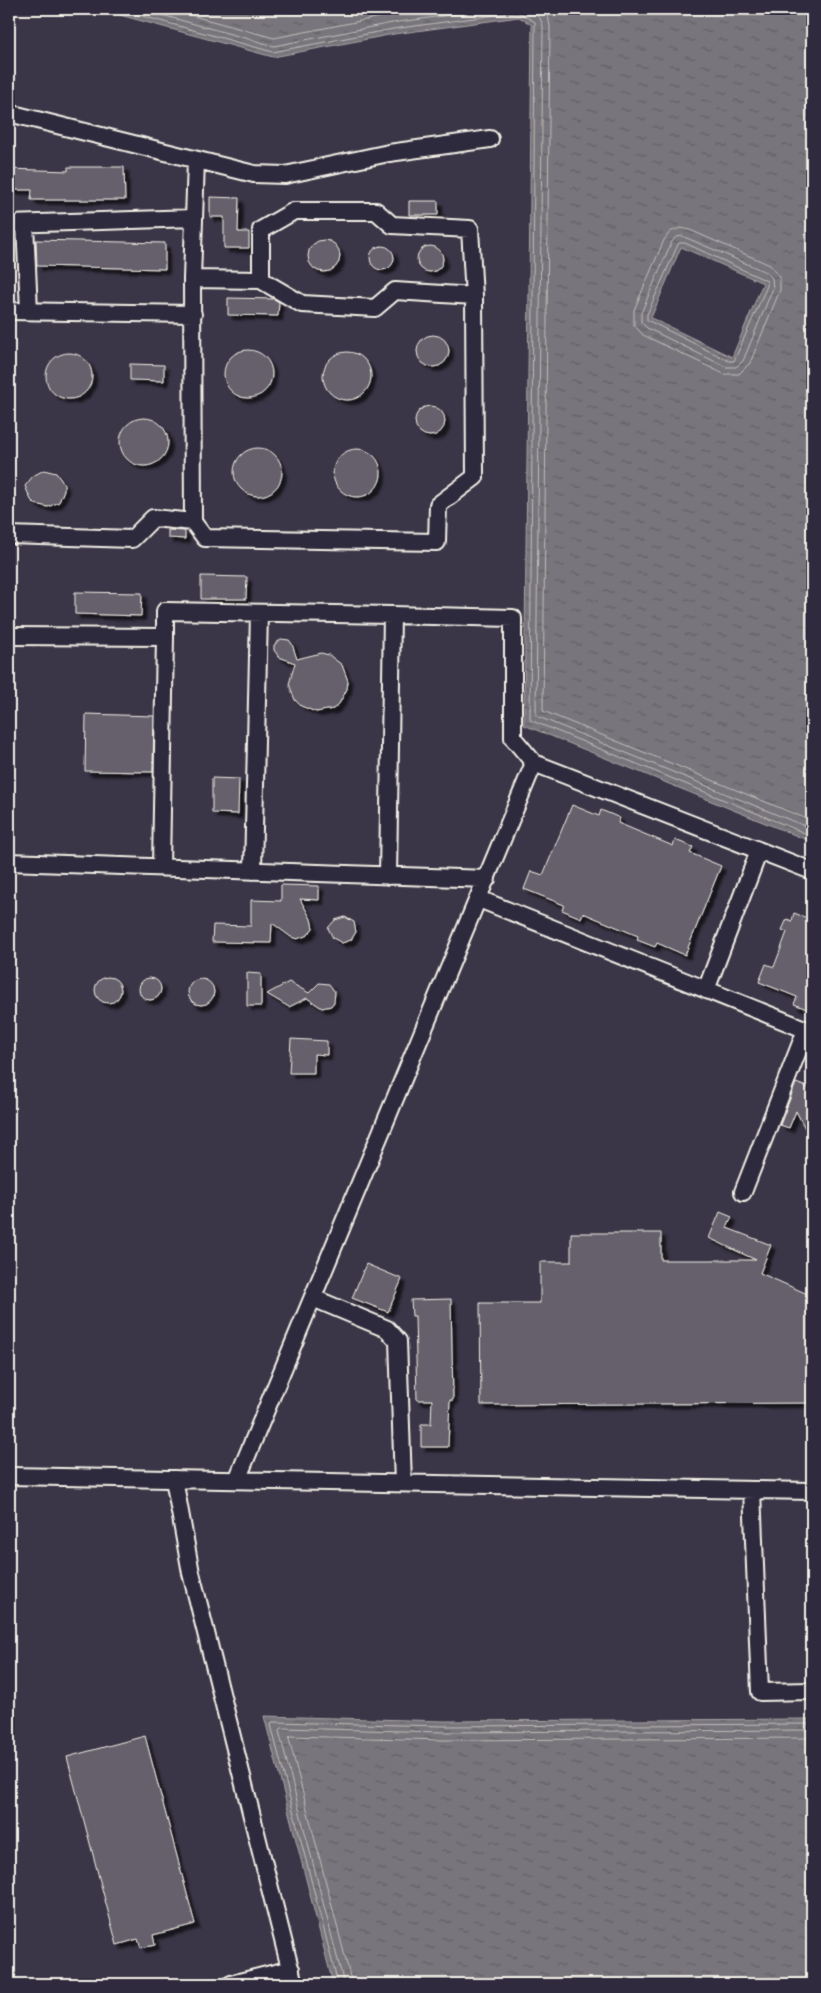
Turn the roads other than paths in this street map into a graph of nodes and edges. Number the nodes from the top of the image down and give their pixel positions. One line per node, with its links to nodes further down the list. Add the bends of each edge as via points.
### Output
1 (9, 113): 3 (street)
2 (490, 139): 3 (street, via 389,153 285,175 254,174)
3 (196, 160): 4 (street)
4 (194, 218): 6 (street); 7 (street)
5 (9, 224): 6 (street)
6 (25, 224): 11 (street)
7 (192, 280): 8 (street); 12 (street)
8 (261, 280): 9 (street, via 302,304 375,308 395,291); 9 (street, via 261,230 294,211 376,211 392,225 470,229)
9 (474, 296): 13 (street, via 475,477 438,505 436,542 205,538)
10 (9, 311): 11 (street)
11 (29, 311): 12 (street)
12 (193, 314): 13 (street)
13 (193, 522): 14 (street, via 153,518 132,538)
14 (9, 535)
15 (259, 613): 16 (street); 18 (street, via 165,611); 23 (street)
16 (392, 615): 19 (street, via 513,618 513,738); 25 (street)
17 (9, 636): 18 (street)
18 (165, 637): 22 (street)
19 (534, 763): 20 (street); 26 (street)
20 (759, 851): 24 (street); 28 (street)
21 (9, 862): 22 (street)
22 (161, 867): 23 (street)
23 (253, 871): 25 (street)
24 (812, 871)
25 (388, 876): 26 (street)
26 (487, 879): 27 (street)
27 (479, 899): 28 (street); 31 (street)
28 (706, 990): 29 (street)
29 (809, 1031): 30 (street)
30 (743, 1192)
31 (312, 1298): 34 (street); 35 (street, via 387,1329 398,1341)
32 (9, 1476): 33 (street)
33 (174, 1479): 34 (street); 39 (street, via 190,1573)
34 (237, 1480): 35 (street)
35 (403, 1483): 36 (street)
36 (752, 1490): 37 (street); 38 (street, via 760,1692)
37 (812, 1491)
38 (812, 1691)
39 (292, 1977): 40 (street)
40 (231, 1984)

